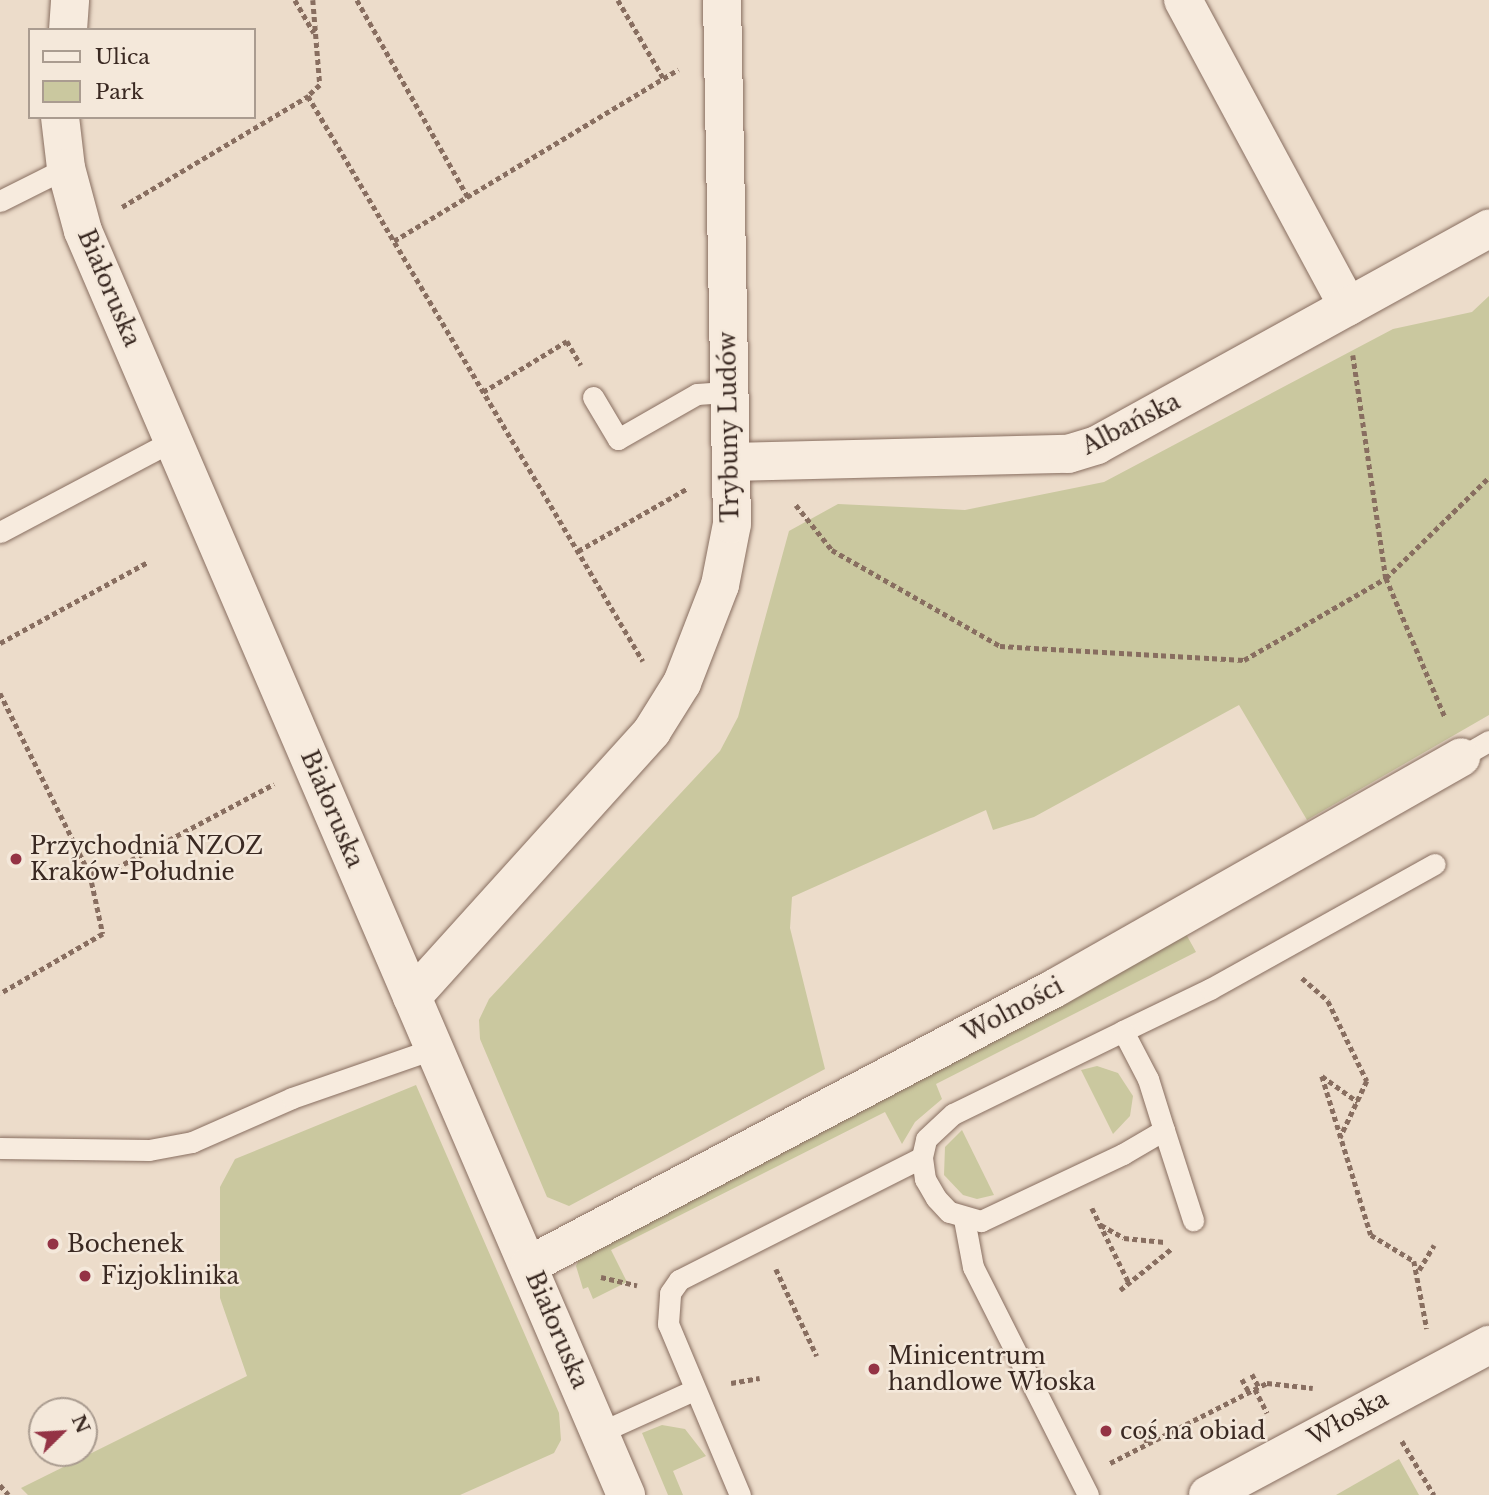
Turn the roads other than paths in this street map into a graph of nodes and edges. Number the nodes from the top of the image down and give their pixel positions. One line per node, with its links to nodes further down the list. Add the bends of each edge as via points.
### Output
1 (70, 0): 4 (street)
2 (722, 0): 10 (street, Trybuny Ludów)
3 (1183, 0): 9 (street)
4 (68, 28)
5 (60, 119): 6 (street, Białoruska)
6 (66, 168): 7 (lane); 12 (street, Białoruska, via 83,231)
7 (0, 201)
8 (1489, 229): 9 (street, Albańska)
9 (1348, 306): 13 (street, Albańska, via 1097,445 1068,454)
10 (729, 392): 11 (lane, via 697,394 618,439); 13 (street, Trybuny Ludów)
11 (593, 397)
12 (176, 439): 14 (lane); 17 (street, Białoruska)
13 (747, 461): 17 (street, Trybuny Ludów, via 720,585 682,682 652,731)
14 (0, 532)
15 (1475, 749): 25 (street, Wolności, via 1055,988)
16 (1435, 864): 18 (lane)
17 (412, 997): 19 (street, Białoruska)
18 (1124, 1031): 20 (lane, via 1148,1079); 22 (lane, via 953,1114 926,1139)
19 (433, 1049): 21 (lane, via 292,1098 192,1142 149,1150); 25 (street, Białoruska)
20 (1164, 1130): 23 (lane, via 999,1215 981,1221); 24 (lane)
21 (0, 1148)
22 (922, 1157): 23 (lane, via 925,1179 936,1198); 27 (lane, via 694,1270 670,1293 667,1324)
23 (964, 1219): 31 (lane, via 973,1267)
24 (1193, 1220)
25 (529, 1265): 28 (street, Białoruska)
26 (1489, 1345): 32 (street, Włoska)
27 (694, 1390): 28 (lane); 30 (lane)
28 (601, 1432): 29 (street, Białoruska)
29 (626, 1495)
30 (740, 1495)
31 (1088, 1495)
32 (1208, 1495)

